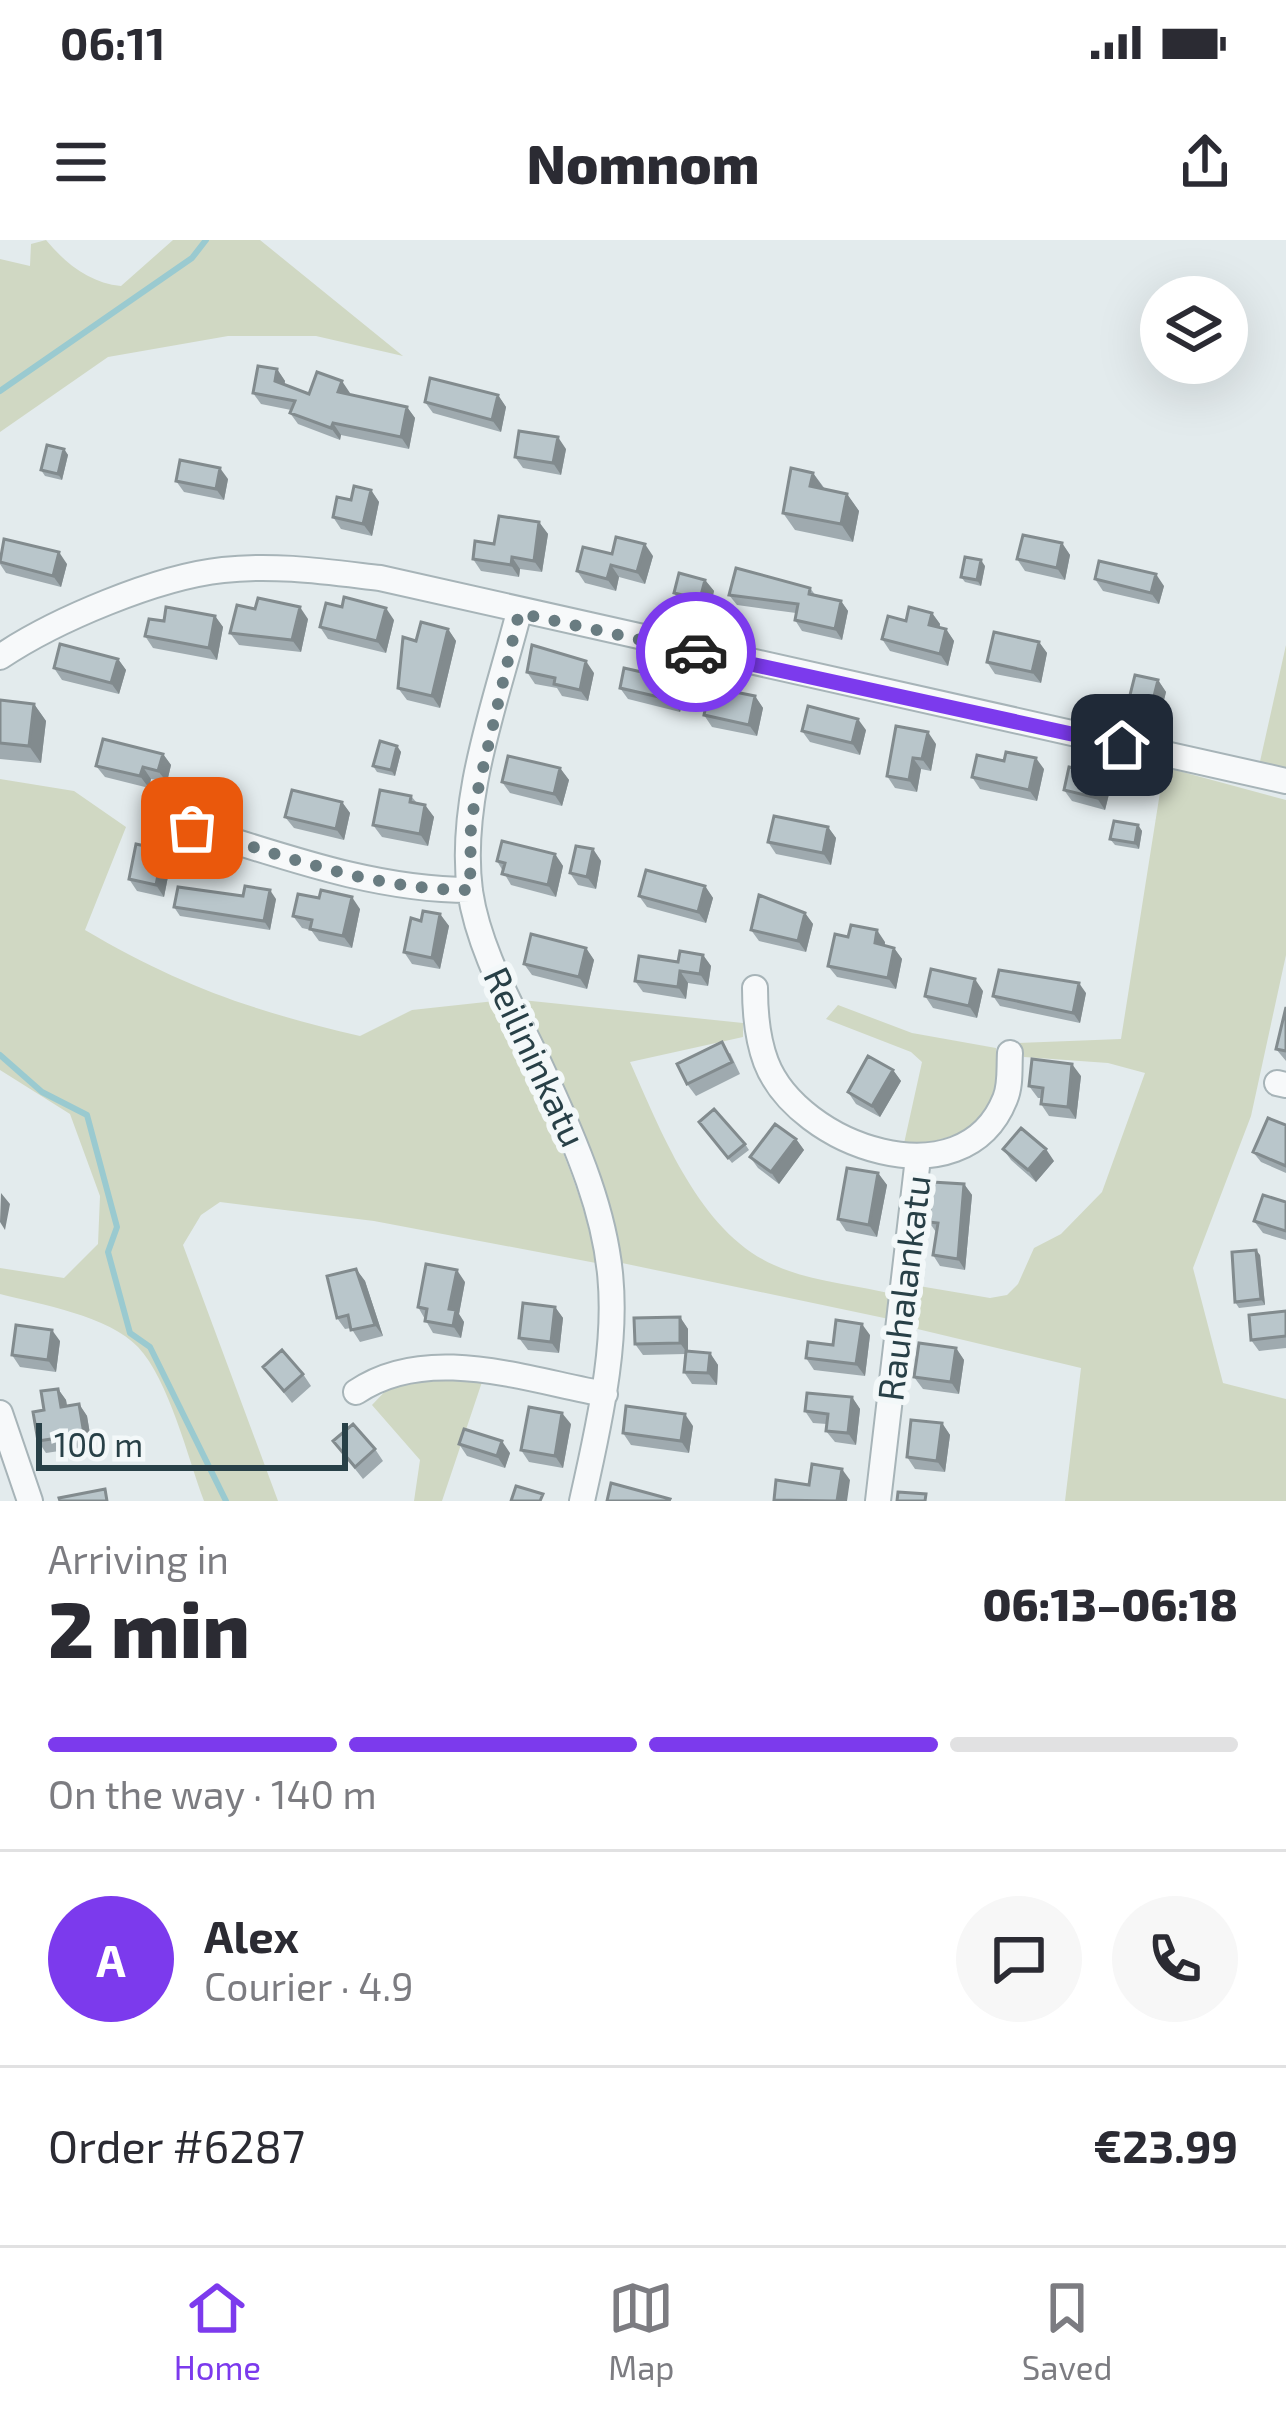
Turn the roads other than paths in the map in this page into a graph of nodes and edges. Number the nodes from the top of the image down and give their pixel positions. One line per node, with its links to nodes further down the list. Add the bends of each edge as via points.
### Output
1 (519, 613): 2 (street, via 380,578 221,570 154,586); 3 (street); 5 (street, Reilininkatu, via 471,820)
2 (0, 657)
3 (1286, 782)
4 (192, 828): 5 (street, via 347,875)
5 (470, 890): 10 (street, Reilininkatu, via 484,948 582,1154 606,1225 616,1288)
6 (755, 988): 8 (street, via 767,1065 793,1103 827,1130)
7 (1010, 1053): 8 (street, Rauhalankatu, via 1008,1092 990,1124 959,1148)
8 (918, 1158): 14 (street, Rauhalankatu)
9 (356, 1392): 10 (street, via 378,1377 428,1366)
10 (605, 1394): 13 (street, Reilininkatu)
11 (0, 1413): 12 (street)
12 (30, 1501)
13 (582, 1501)
14 (878, 1501)

